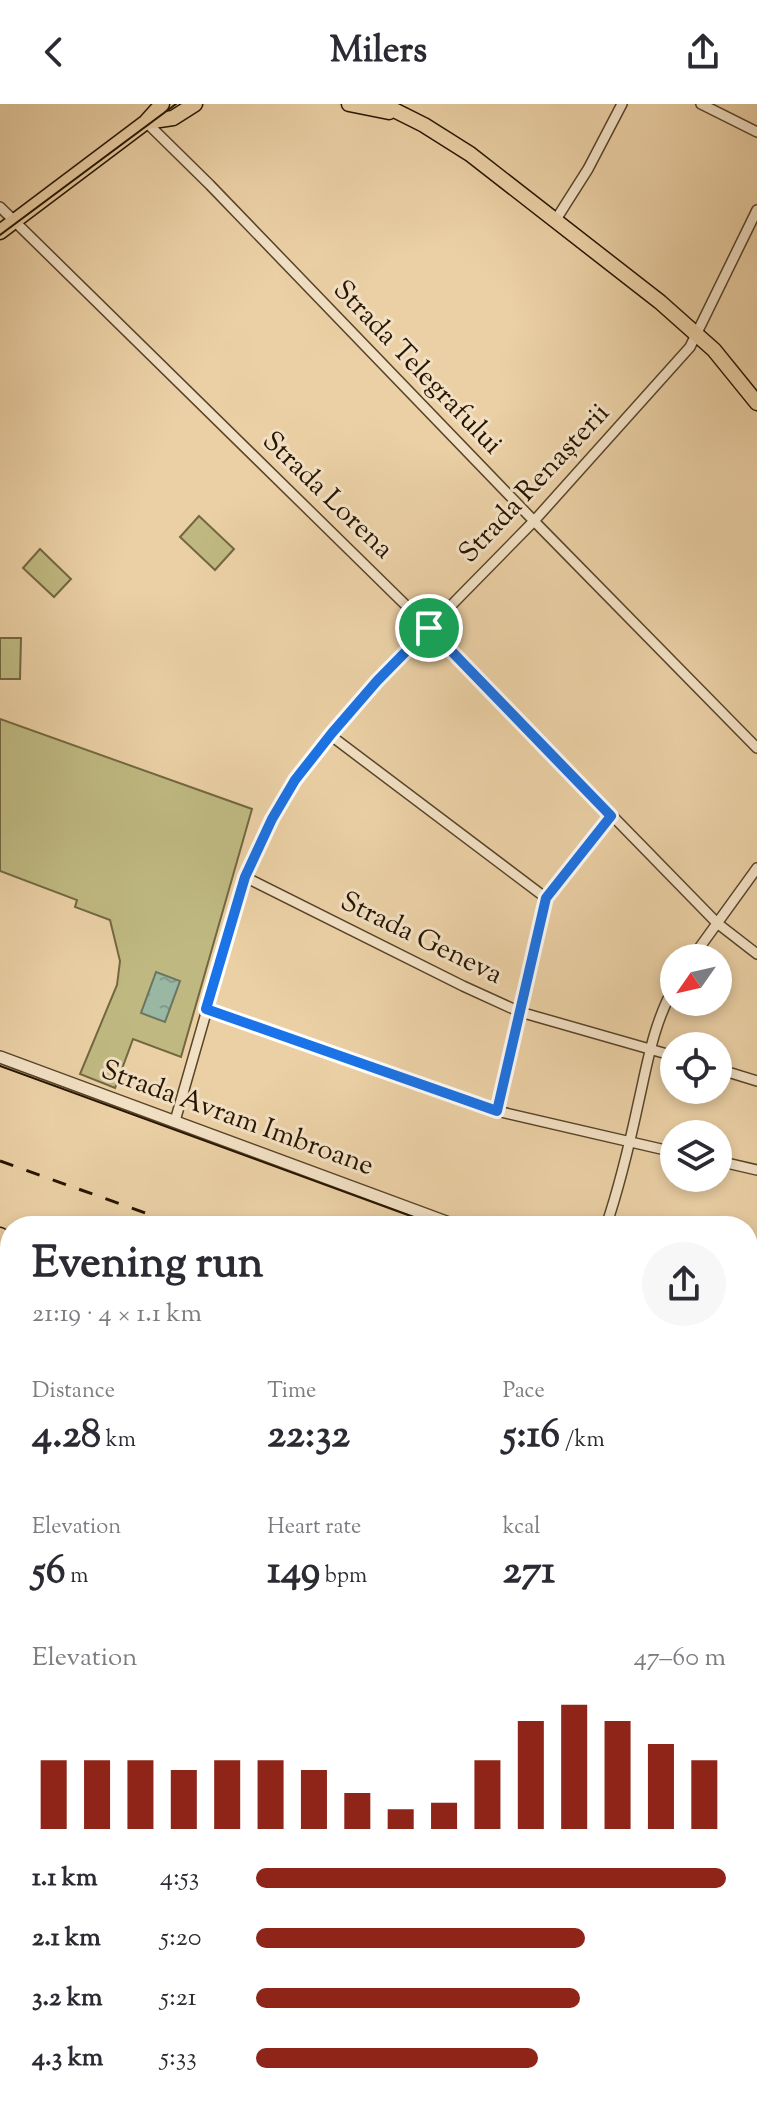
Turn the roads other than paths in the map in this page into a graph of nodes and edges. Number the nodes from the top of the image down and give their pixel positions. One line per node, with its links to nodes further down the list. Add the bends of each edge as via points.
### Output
1 (162, 104): 8 (main road)
2 (195, 104): 8 (main road, via 173,118)
3 (349, 104): 7 (main road)
4 (382, 104): 7 (main road)
5 (622, 104): 13 (street)
6 (701, 104): 9 (street)
7 (398, 113): 13 (main road, via 447,138)
8 (146, 122): 12 (main road); 17 (street, Strada Telegrafului)
9 (757, 132)
10 (0, 207): 12 (street, Strada Lorena)
11 (757, 210): 15 (street, Strada Renașterii)
12 (15, 221): 14 (main road); 18 (street, Strada Lorena)
13 (555, 221): 15 (main road)
14 (0, 232)
15 (697, 333): 16 (main road); 17 (street, Strada Renașterii)
16 (757, 403)
17 (534, 521): 18 (street, Strada Renașterii); 20 (street, Strada Telegrafului)
18 (429, 628): 19 (street, Strada Renașterii); 21 (street, Strada Lorena)
19 (330, 735): 23 (street, Strada Renașterii, via 295,780); 24 (street)
20 (757, 748)
21 (611, 816): 24 (street); 25 (street, Strada Lorena)
22 (757, 868): 25 (street)
23 (245, 877): 28 (street, Strada Renașterii); 29 (street, Strada Geneva)
24 (546, 898): 29 (street)
25 (717, 923): 26 (street); 27 (street, Strada Lorena)
26 (702, 944)
27 (757, 954)
28 (206, 1009): 36 (street); 37 (street, Strada Renașterii)
29 (520, 1012): 31 (street, Strada Geneva); 36 (street)
30 (660, 1015): 31 (street)
31 (650, 1049): 32 (street, Strada Geneva); 38 (street)
32 (660, 1052)
33 (0, 1057): 37 (street, Strada Avram Imbroane)
34 (732, 1073): 35 (street)
35 (757, 1081)
36 (497, 1111): 38 (street)
37 (175, 1121): 42 (street, Strada Avram Imbroane)
38 (630, 1142): 39 (street); 43 (street)
39 (660, 1149)
40 (732, 1164): 41 (street)
41 (757, 1170)
42 (430, 1216)
43 (609, 1216)

